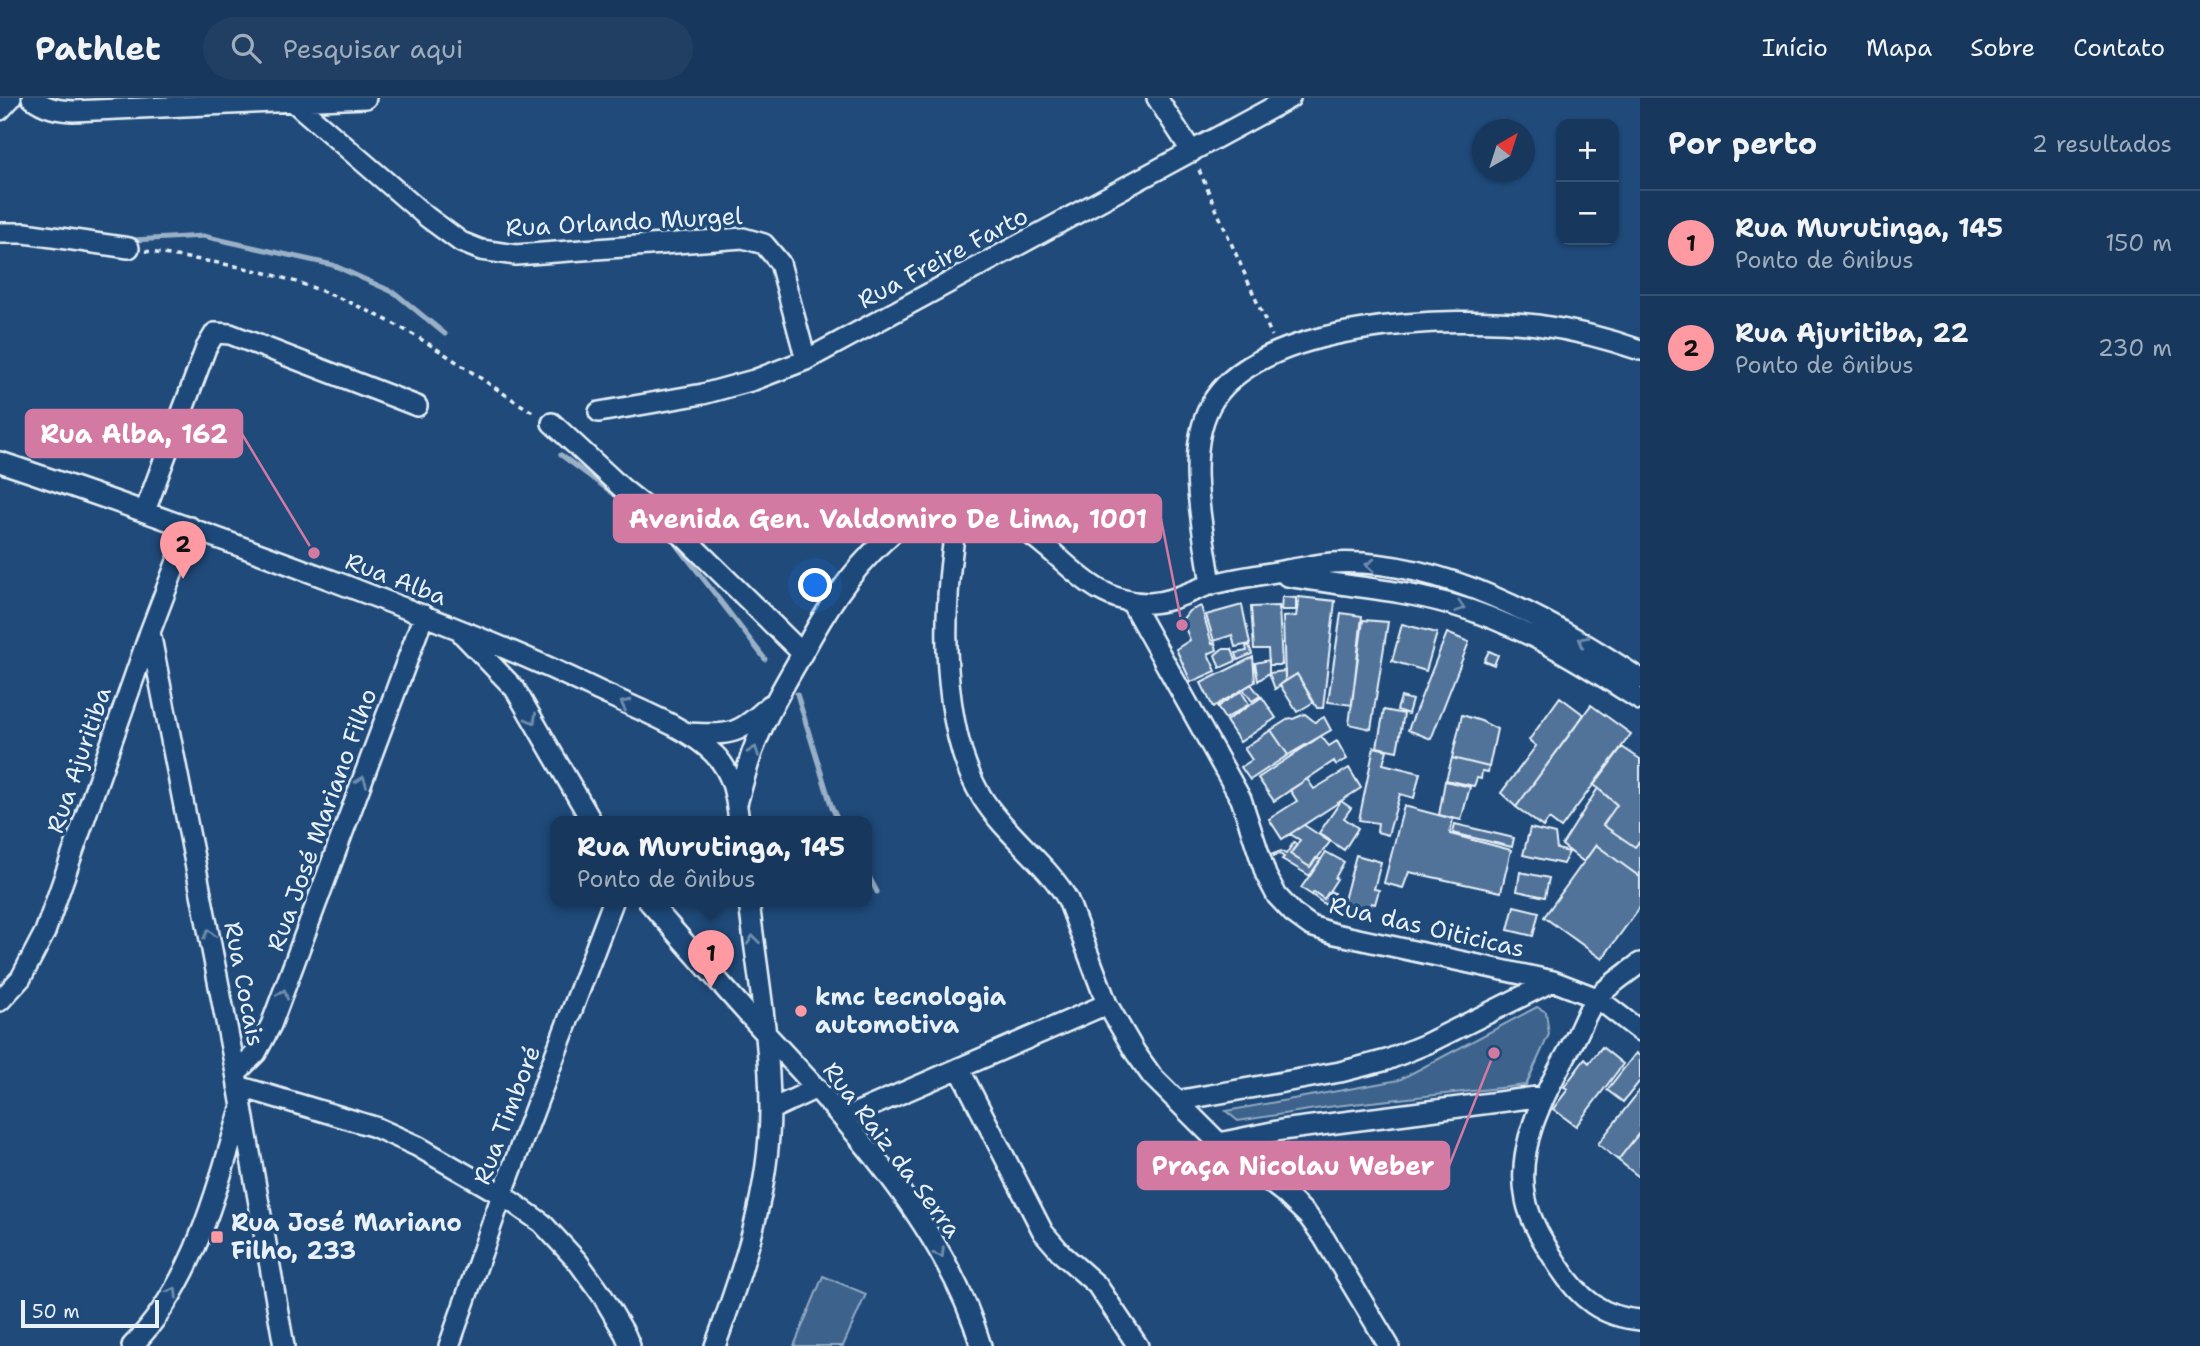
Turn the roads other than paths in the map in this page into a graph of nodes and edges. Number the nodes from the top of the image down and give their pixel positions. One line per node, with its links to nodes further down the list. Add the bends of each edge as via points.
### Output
1 (11, 98): 7 (street)
2 (32, 98): 6 (street, via 56,110 73,111)
3 (366, 98): 6 (street)
4 (1157, 98): 8 (street)
5 (1290, 98): 8 (street, Rua Freire Farto)
6 (291, 100): 12 (street, Rua Orlando Murgel, via 427,217 461,242 481,250 516,255 743,239 764,244 780,262)
7 (0, 110)
8 (1192, 152): 12 (street, Rua Freire Farto)
9 (0, 233): 10 (street)
10 (129, 248)
11 (1640, 350): 21 (street, via 1598,335 1454,320 1329,334 1278,351 1246,368 1225,385 1209,407 1200,436 1196,468)
12 (806, 360): 14 (street, Rua Freire Farto, via 702,394)
13 (416, 406): 17 (street, via 230,334 215,333)
14 (599, 412)
15 (552, 423): 26 (street, via 623,489 684,537)
16 (0, 462): 17 (street, Rua Alba)
17 (145, 511): 19 (street, Rua Alba)
18 (957, 512): 22 (street, via 982,515 1031,534 1091,585); 26 (street, via 912,516 869,555 846,582); 46 (street, via 947,597 948,665 967,764 982,798 1061,887)
19 (190, 527): 23 (street, Rua Alba); 25 (street, Rua Ajuritiba)
20 (1273, 573): 21 (street); 28 (street, one-way to 20, via 1530,612 1429,576 1380,565 1332,563); 32 (street, one-way to 32, via 1422,597 1482,614 1580,662)
21 (1211, 585): 22 (street, via 1168,600)
22 (1131, 602): 42 (street, Rua das Oiticicas, via 1241,799 1272,886 1293,913 1311,926 1335,934)
23 (424, 615): 24 (street, Rua Alba); 50 (street, Rua José Mariano Filho, one-way to 23, via 271,1025)
24 (457, 629): 27 (street, Rua Alba); 29 (street)
25 (150, 632): 30 (street, Rua Cocais); 33 (street, Rua Ajuritiba)
26 (802, 653): 31 (street)
27 (540, 663): 29 (street, via 520,674); 34 (street, Rua Alba, one-way to 27)
28 (1640, 678)
29 (515, 689): 36 (street, one-way to 36)
30 (162, 696): 33 (street, via 142,695); 50 (street, Rua Cocais, one-way to 30)
31 (775, 700): 34 (street, via 734,732); 35 (street, one-way to 31, via 753,750)
32 (1640, 700)
33 (124, 705): 45 (street, Rua Ajuritiba, via 45,932 21,978)
34 (687, 733): 35 (street, via 725,767)
35 (738, 813)
36 (589, 816)
37 (611, 907): 58 (street, Rua Timboré)
38 (653, 907): 44 (street, Rua Raiz da Serra)
39 (750, 907): 41 (street, one-way to 39)
40 (1640, 963): 43 (street)
41 (758, 977): 44 (street); 48 (street)
42 (1553, 981): 43 (street, Rua das Oiticicas); 53 (street, via 1387,1060)
43 (1597, 998): 47 (street, Rua das Oiticicas); 52 (street)
44 (735, 999): 48 (street, Rua Raiz da Serra)
45 (0, 1001)
46 (1107, 1004): 49 (street); 53 (street, via 1152,1076)
47 (1640, 1031)
48 (765, 1032): 51 (street, Rua Raiz da Serra); 55 (street)
49 (959, 1068): 56 (street); 66 (street, via 1043,1232 1097,1285)
50 (237, 1079): 54 (street, Rua Cocais); 58 (street, via 375,1127)
51 (817, 1088): 55 (street); 56 (street, Rua Raiz da Serra)
52 (1544, 1096): 57 (street, via 1282,1130); 59 (street, via 1524,1161 1526,1199 1533,1221 1576,1291 1593,1306)
53 (1177, 1101): 57 (street)
54 (241, 1107): 61 (street, one-way to 54, via 153,1324 185,1272 203,1230); 62 (street, Rua Cocais)
55 (770, 1110): 65 (street, via 763,1183 752,1234)
56 (844, 1118): 60 (street, Rua Raiz da Serra, one-way to 60, via 946,1263)
57 (1219, 1143): 67 (street, via 1308,1216)
58 (502, 1195): 63 (street, Rua Timboré); 64 (street, via 542,1223 578,1262)
59 (1640, 1320)
60 (980, 1345)
61 (132, 1346)
62 (284, 1346)
63 (449, 1346)
64 (629, 1346)
65 (715, 1346)
66 (1138, 1346)
67 (1389, 1346)

